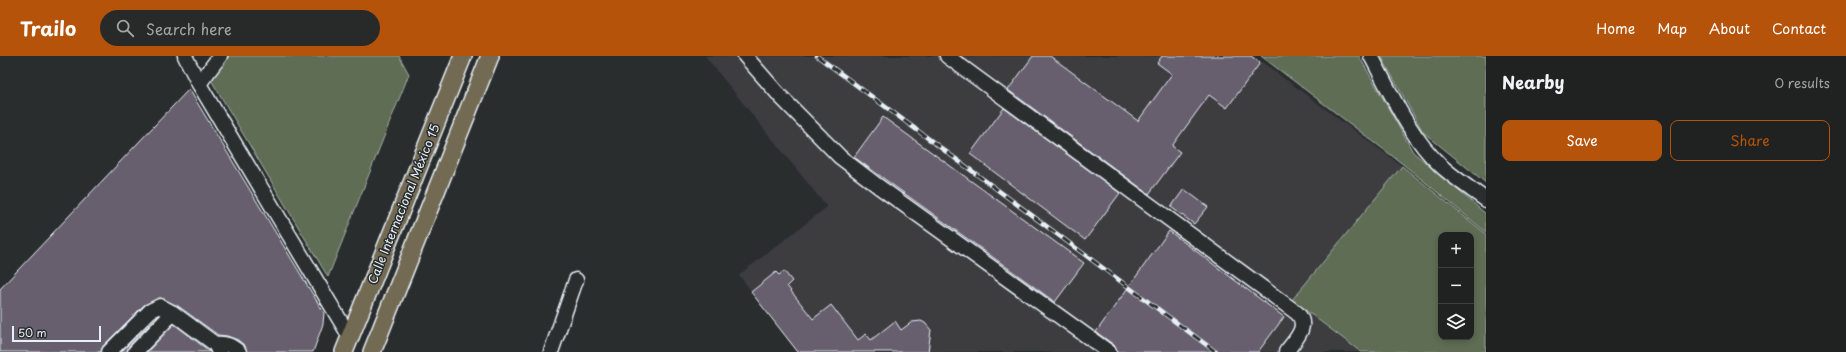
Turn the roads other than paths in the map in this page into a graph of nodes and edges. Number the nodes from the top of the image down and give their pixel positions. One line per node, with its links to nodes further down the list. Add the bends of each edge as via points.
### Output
1 (185, 56): 8 (street)
2 (220, 56): 8 (street)
3 (463, 56): 12 (main road, Calle Internacional México 15)
4 (490, 56): 14 (main road, Calle Internacional México 15)
5 (745, 56): 19 (street, via 840,157)
6 (947, 56): 20 (street, via 1297,313 1303,324)
7 (1371, 56): 9 (street, via 1413,133 1440,165)
8 (199, 84): 12 (street)
9 (1486, 200)
10 (576, 280): 18 (street)
11 (173, 313): 13 (street); 15 (street, via 160,306 154,308); 16 (street)
12 (347, 345)
13 (217, 348): 17 (street, via 225,343)
14 (374, 350)
15 (109, 352)
16 (135, 352)
17 (239, 352)
18 (551, 352)
19 (1109, 352)
20 (1286, 352)

